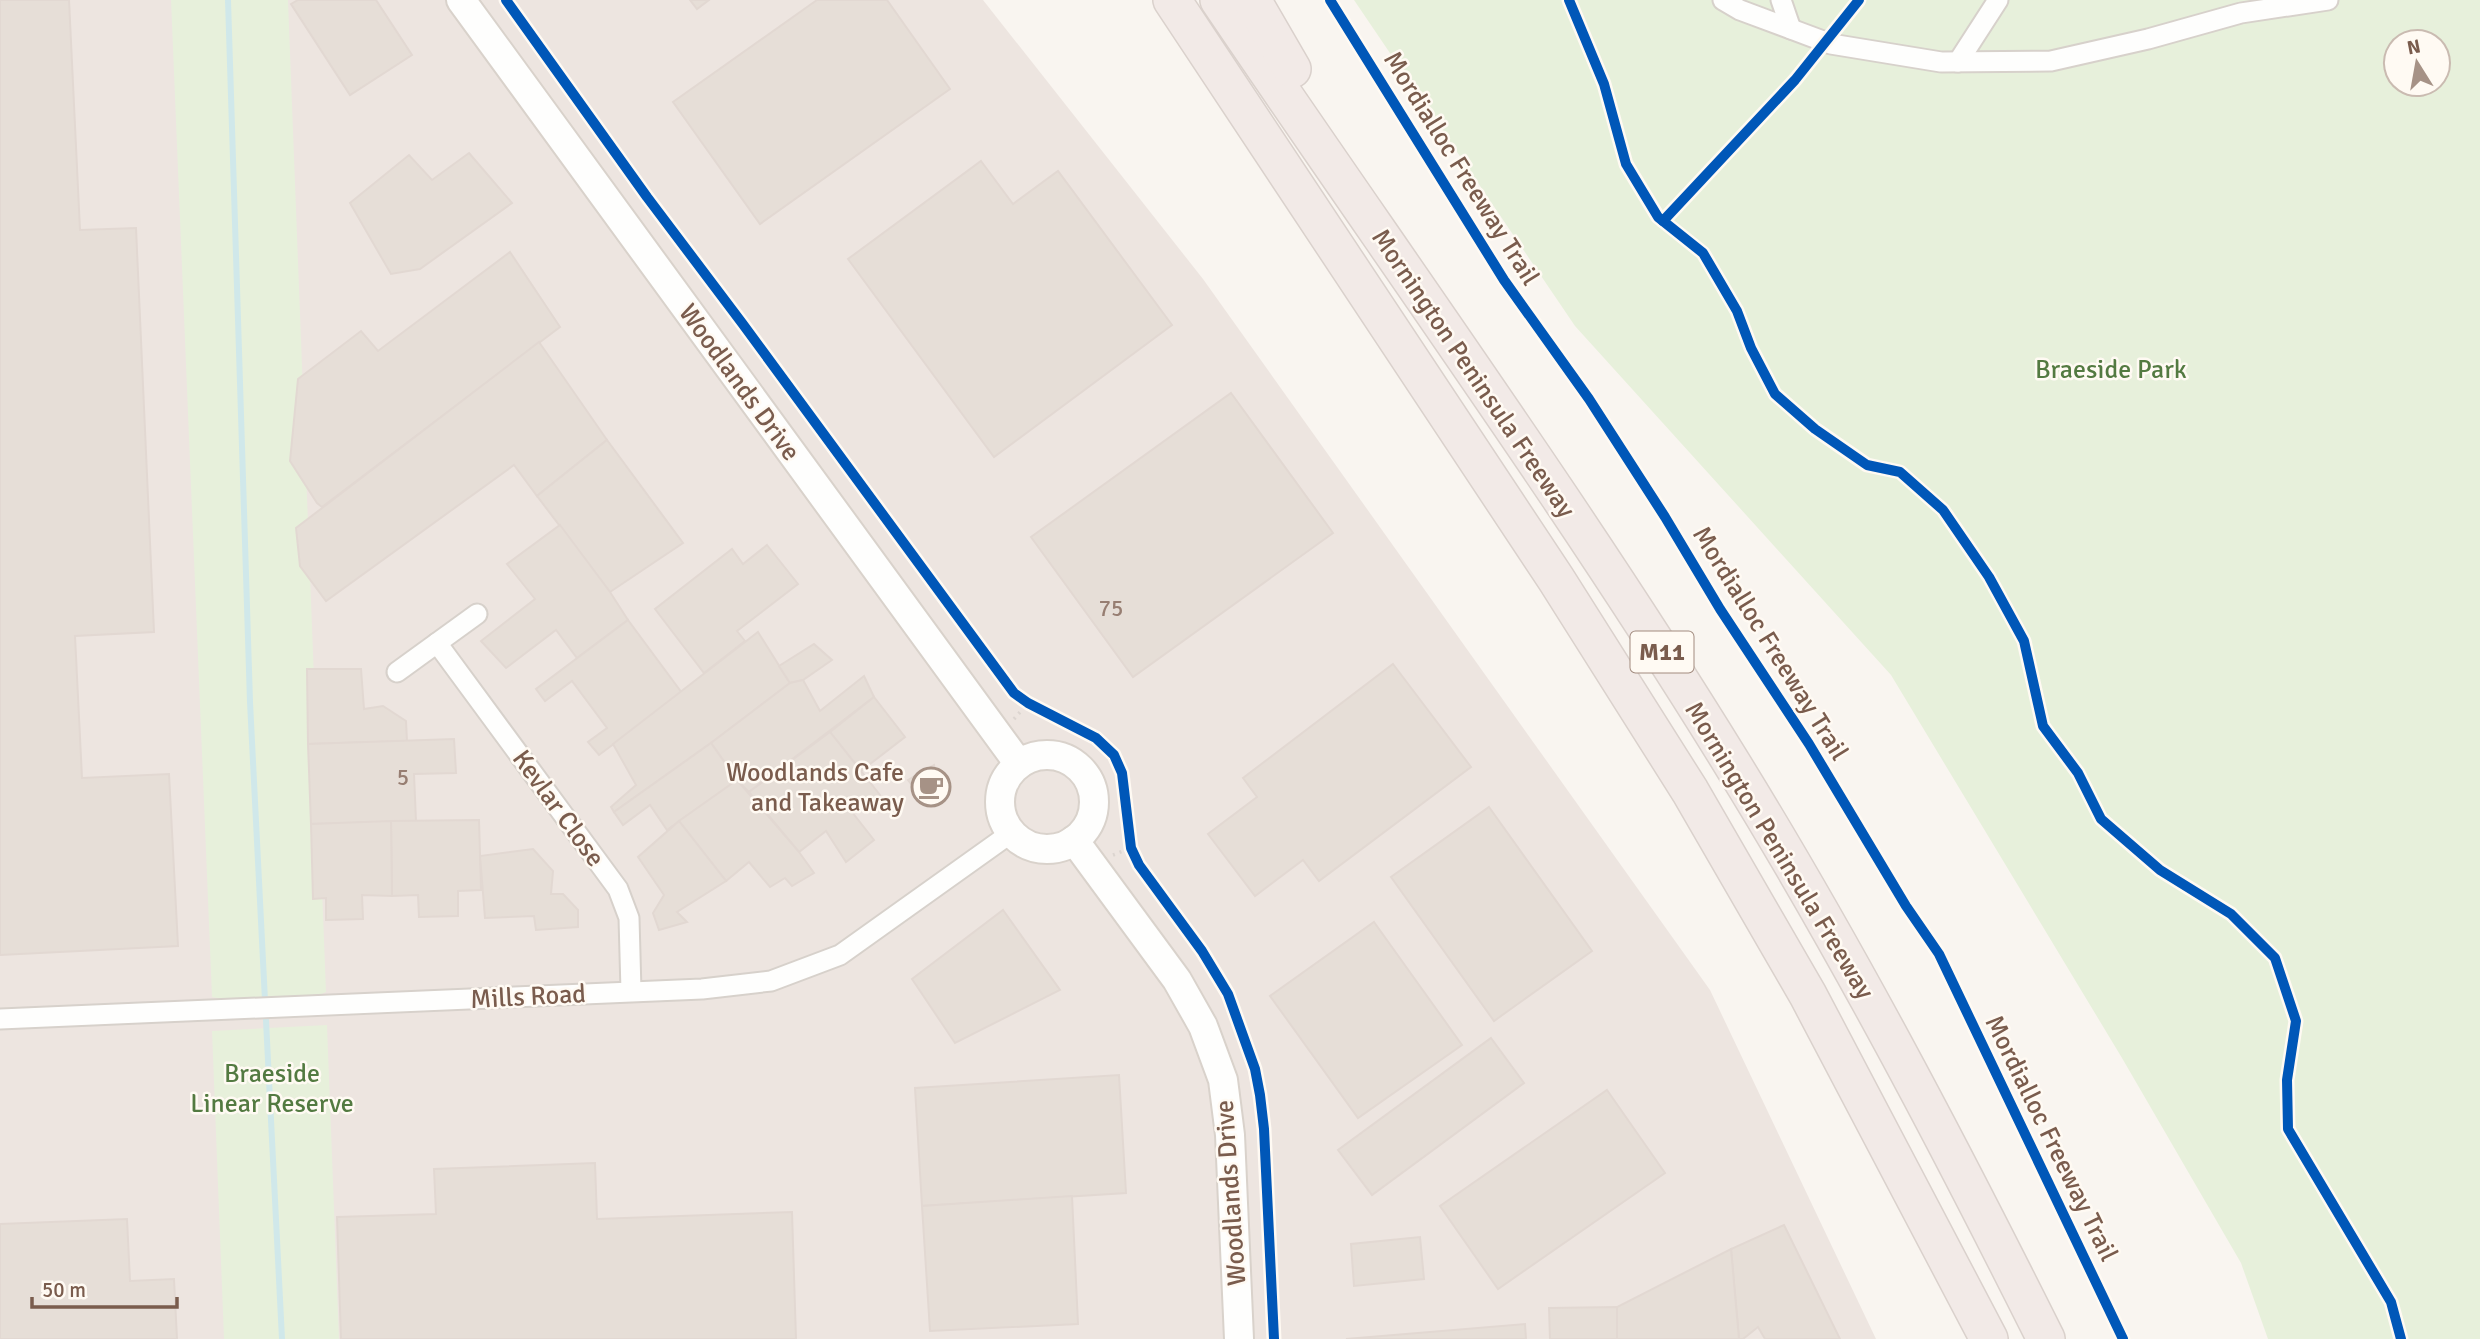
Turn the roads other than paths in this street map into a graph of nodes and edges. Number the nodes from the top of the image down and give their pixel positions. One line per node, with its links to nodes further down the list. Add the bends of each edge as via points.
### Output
1 (461, 0): 16 (street, Woodlands Drive)
2 (1149, 0): 12 (highway)
3 (1172, 0): 12 (highway, Mornington Peninsula Freeway / M11)
4 (1219, 0): 17 (highway, Mornington Peninsula Freeway / M11, via 1570,513)
5 (1252, 0): 17 (highway, via 1332,138 1651,625)
6 (1723, 0): 10 (street)
7 (1781, 0): 10 (street)
8 (1998, 0): 11 (street)
9 (2328, 0): 11 (street, via 2241,13 2051,61)
10 (1791, 29): 11 (street, via 1831,44)
11 (1958, 62)
12 (1296, 187): 23 (highway, Mornington Peninsula Freeway / M11, via 1556,579 1689,791 1808,995)
13 (477, 614): 14 (street)
14 (437, 643): 15 (street); 20 (street, Kevlar Close, via 618,889 629,918)
15 (397, 672)
16 (1019, 764): 18 (street, via 1001,791 1003,820); 19 (street, via 1044,754 1061,756 1085,774 1094,801 1085,830)
17 (1734, 766): 24 (highway, Mornington Peninsula Freeway / M11, via 1860,982)
18 (1011, 833): 19 (street, via 1034,847 1049,849); 20 (street, Mills Road, via 840,955 771,981)
19 (1074, 840): 22 (street, Woodlands Drive, via 1177,980 1203,1026 1223,1080 1230,1135)
20 (631, 991): 21 (street, Mills Road)
21 (0, 1019)
22 (1239, 1339)
23 (1989, 1339)
24 (2046, 1339)

